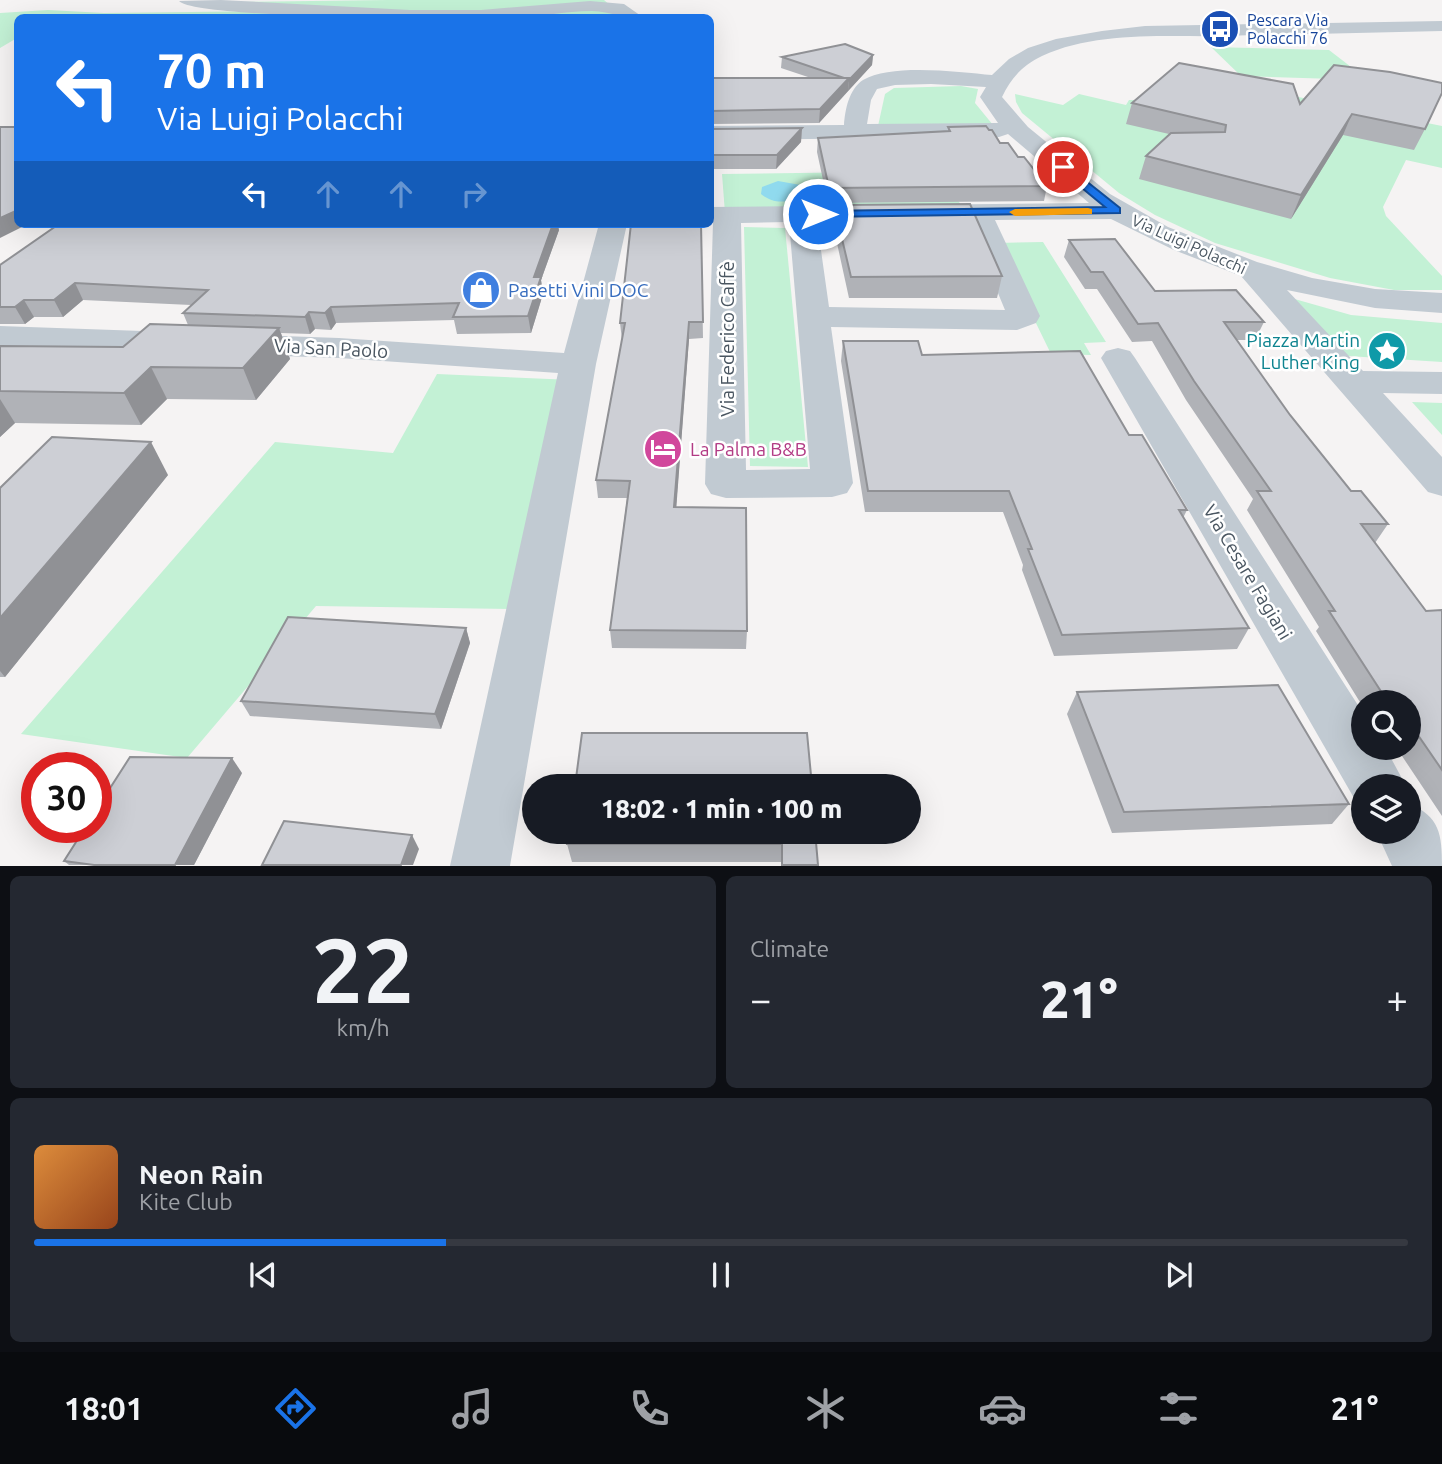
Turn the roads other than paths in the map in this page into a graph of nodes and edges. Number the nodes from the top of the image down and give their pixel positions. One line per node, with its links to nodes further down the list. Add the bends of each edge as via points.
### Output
1 (187, 1): 3 (street)
2 (620, 4): 4 (street)
3 (390, 14)
4 (493, 14)
5 (1442, 26): 6 (street, via 1106,36 1070,42 1024,58)
6 (997, 82): 7 (street, Via Luigi Polacchi, via 991,97); 8 (street, via 915,78 876,82 865,91 855,118)
7 (1016, 130): 8 (street); 10 (street, Via Luigi Polacchi)
8 (856, 131): 9 (street)
9 (714, 133)
10 (1116, 211): 11 (street, Via Federico Caffè); 15 (street, Via Luigi Polacchi)
11 (978, 213): 12 (street, Via Federico Caffè); 17 (street, via 1024,316 1017,320)
12 (803, 214): 13 (street, Via Federico Caffè); 17 (street, Via Federico Caffè)
13 (719, 215): 17 (street, Via Federico Caffè, via 726,484 832,483)
14 (613, 228): 20 (street)
15 (1254, 273): 16 (street, Via Luigi Polacchi, via 1374,299); 21 (street)
16 (1442, 303)
17 (814, 317)
18 (0, 336): 20 (street, Via San Paolo, via 338,348)
19 (1118, 358): 24 (street, Via Cesare Fagiani)
20 (578, 364): 26 (street)
21 (1352, 382): 22 (street); 23 (street)
22 (1442, 383)
23 (1442, 482)
24 (1370, 774)
25 (1413, 844): 27 (street)
26 (480, 866)
27 (1426, 866)

